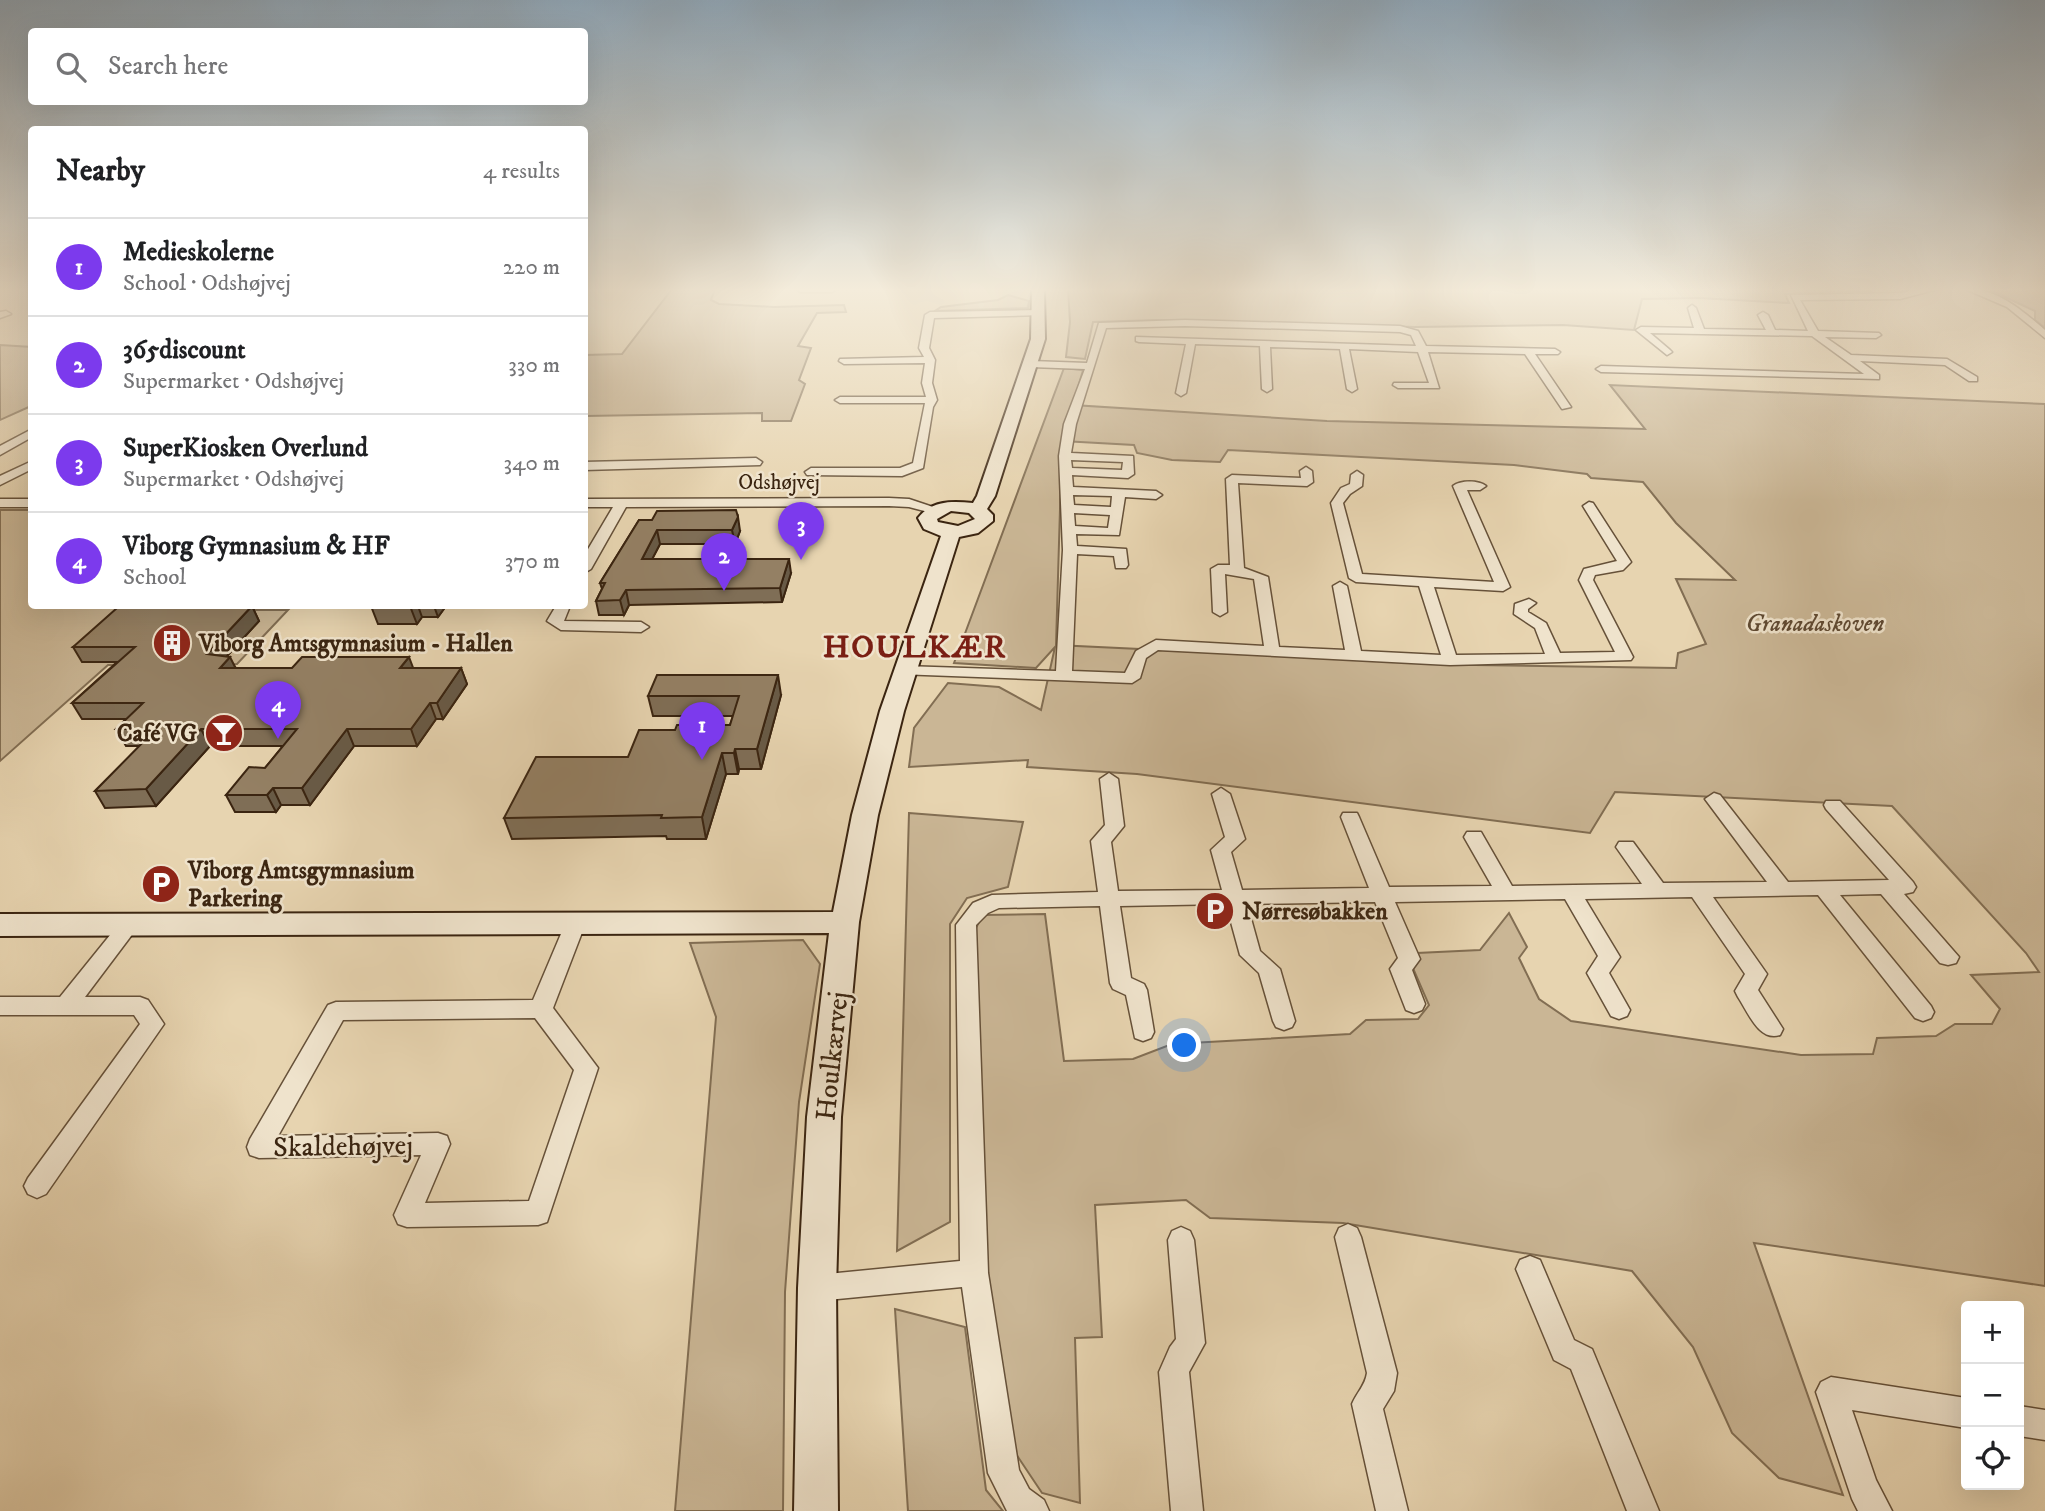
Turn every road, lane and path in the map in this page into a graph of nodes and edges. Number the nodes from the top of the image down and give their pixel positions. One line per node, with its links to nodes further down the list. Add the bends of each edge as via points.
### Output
1 (930, 360): 11 (street); 21 (street, via 927,383)
2 (1032, 360): 12 (street)
3 (1093, 360): 13 (street)
4 (1187, 360): 19 (street)
5 (1266, 360): 17 (street)
6 (1347, 360): 18 (street)
7 (1426, 360): 16 (street, via 1435,386)
8 (1533, 360): 22 (street)
9 (1852, 360): 14 (street, via 1875,377)
10 (1887, 360): 15 (street, via 1947,362)
11 (845, 361)
12 (1031, 364): 13 (street); 23 (street)
13 (1091, 366): 26 (street, via 1070,424)
14 (1601, 369)
15 (1972, 379)
16 (1398, 385)
17 (1267, 389)
18 (1352, 389)
19 (1181, 393)
20 (840, 400): 21 (street)
21 (932, 400): 34 (street, via 919,465 902,472)
22 (1566, 407)
23 (1005, 433): 45 (street, via 974,489); 49 (street)
24 (28, 434): 25 (street)
25 (0, 451)
26 (1065, 456): 32 (street); 32 (street, via 1129,458 1128,474)
27 (755, 462): 31 (street, Odshøjvej)
28 (28, 465): 29 (street)
29 (0, 466)
30 (28, 466): 36 (street)
31 (588, 466)
32 (1066, 471): 38 (street)
33 (1306, 471): 56 (street, via 1307,482 1232,479)
34 (811, 472)
35 (1357, 475): 57 (street, via 1356,485 1337,503 1356,578)
36 (0, 481)
37 (1480, 486): 57 (street, via 1459,486 1503,587)
38 (1067, 491): 39 (street); 47 (street)
39 (1119, 493): 40 (street); 50 (street)
40 (1156, 495)
41 (0, 503): 42 (street)
42 (28, 503)
43 (588, 503): 44 (street, Odshøjvej)
44 (622, 503): 48 (street, Odshøjvej, via 889,502); 53 (street)
45 (959, 506): 48 (street); 49 (street)
46 (1590, 506): 65 (street, via 1624,562 1590,572 1587,580 1625,657)
47 (1068, 509): 50 (street); 51 (street)
48 (936, 510): 52 (street, via 928,521 934,527)
49 (978, 510): 52 (street, Houlkærvej, via 984,521)
50 (1116, 512): 51 (street, via 1114,533)
51 (1069, 530): 54 (street)
52 (959, 531): 67 (street, Houlkærvej, via 961,551 927,612)
53 (592, 541)
54 (1070, 550): 55 (street, via 1121,552); 68 (street)
55 (1121, 565)
56 (1237, 570): 61 (street, via 1218,569); 63 (street, via 1261,577)
57 (1425, 583): 66 (street)
58 (1340, 586): 64 (street)
59 (1529, 603): 65 (street, via 1520,607 1521,614 1541,626)
60 (561, 609): 62 (street, via 554,621 562,625)
61 (1220, 612)
62 (641, 626)
63 (1272, 651): 64 (street); 68 (street, via 1156,645 1136,659 1132,678)
64 (1354, 655): 66 (street)
65 (1555, 659): 66 (street)
66 (1450, 660)
67 (904, 671): 68 (street); 87 (street, Houlkærvej, via 865,814)
68 (1064, 676)
69 (1109, 779): 85 (street, via 1115,826 1101,841)
70 (1221, 794): 84 (street, via 1235,839 1221,850)
71 (1714, 799): 77 (street)
72 (1833, 805): 76 (street, via 1906,887)
73 (1350, 817): 83 (street)
74 (1474, 837): 82 (street)
75 (1626, 847): 79 (street)
76 (1886, 887): 78 (street); 90 (street)
77 (1782, 888): 78 (street); 80 (street)
78 (1823, 888): 96 (street)
79 (1657, 890): 80 (street); 81 (street)
80 (1698, 890): 98 (street, via 1756,974 1746,990)
81 (1571, 892): 82 (street); 95 (street, via 1609,957 1598,973)
82 (1506, 893): 83 (street)
83 (1383, 895): 84 (street); 91 (street, via 1409,959 1401,969)
84 (1237, 897): 85 (street); 97 (street, via 1251,955 1269,969)
85 (1110, 899): 99 (street, via 1121,983 1136,989); 104 (street, via 989,902 973,911 965,925)
86 (576, 922): 87 (street); 88 (street); 94 (street)
87 (845, 922): 105 (street, Houlkærvej, via 824,1117)
88 (130, 924): 89 (street); 93 (street)
89 (0, 925)
90 (1948, 957)
91 (1414, 1004)
92 (0, 1006): 93 (street)
93 (66, 1006): 100 (street, via 139,1006 153,1024)
94 (541, 1009): 94 (street, Skaldehøjvej, via 586,1068 538,1213 407,1214 438,1144 259,1147 336,1011)
95 (1619, 1010)
96 (1923, 1012)
97 (1284, 1021)
98 (1772, 1029)
99 (1143, 1032)
100 (37, 1186)
101 (1348, 1237): 112 (street, via 1382,1373 1379,1391 1367,1404)
102 (1181, 1240): 111 (street, via 1191,1343 1174,1372)
103 (1530, 1269): 113 (street, via 1564,1349 1582,1359)
104 (974, 1273): 105 (street); 110 (street, via 1003,1473 1018,1500)
105 (817, 1288): 109 (street, Houlkærvej)
106 (1961, 1412): 114 (street, via 1831,1392 1863,1488)
107 (2024, 1422): 108 (street)
108 (2045, 1425)
109 (816, 1511)
110 (1033, 1511)
111 (1187, 1511)
112 (1392, 1511)
113 (1643, 1511)
114 (1876, 1511)

